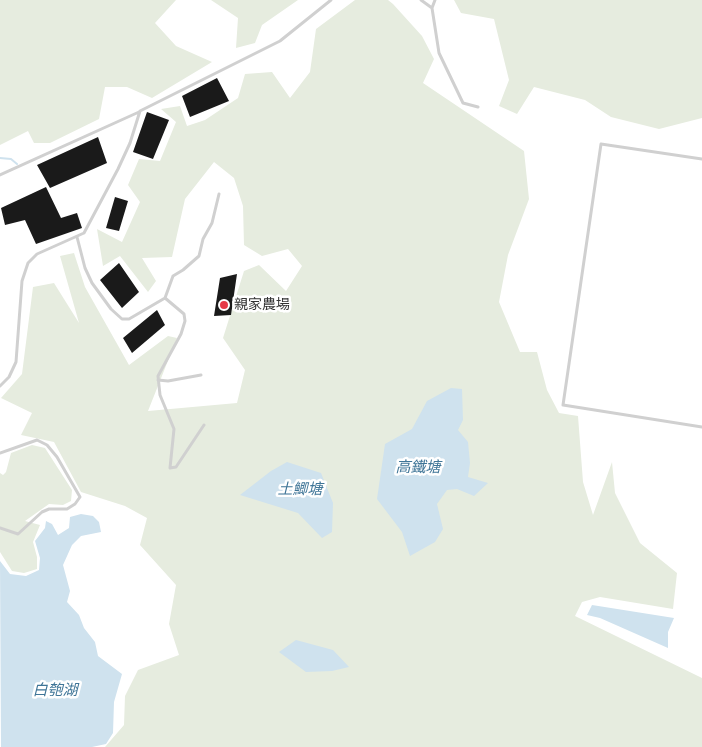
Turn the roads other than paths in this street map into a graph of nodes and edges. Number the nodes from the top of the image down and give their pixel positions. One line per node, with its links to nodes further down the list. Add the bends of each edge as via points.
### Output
1 (331, 0): 6 (lane, via 280,41)
2 (421, 0): 4 (lane)
3 (436, 0): 4 (lane)
4 (432, 8): 5 (lane, via 438,53 462,103)
5 (478, 107)
6 (140, 112): 8 (lane); 10 (lane, via 118,169 84,233)
7 (702, 159): 16 (lane, via 601,144 563,405)
8 (0, 175)
9 (219, 194): 11 (lane, via 199,256 173,276)
10 (77, 236): 11 (lane, via 92,283 122,319 129,320); 14 (lane, via 37,254 28,263 22,281 16,362)
11 (166, 298): 13 (lane, via 184,314 185,321)
12 (200, 375): 13 (lane)
13 (158, 380): 15 (lane, via 160,395 174,429 170,468 176,467)
14 (0, 386)
15 (204, 424)
16 (702, 427)
17 (0, 453): 18 (lane, via 37,440 47,445 80,497 67,509 42,512 18,534)
18 (0, 528)

